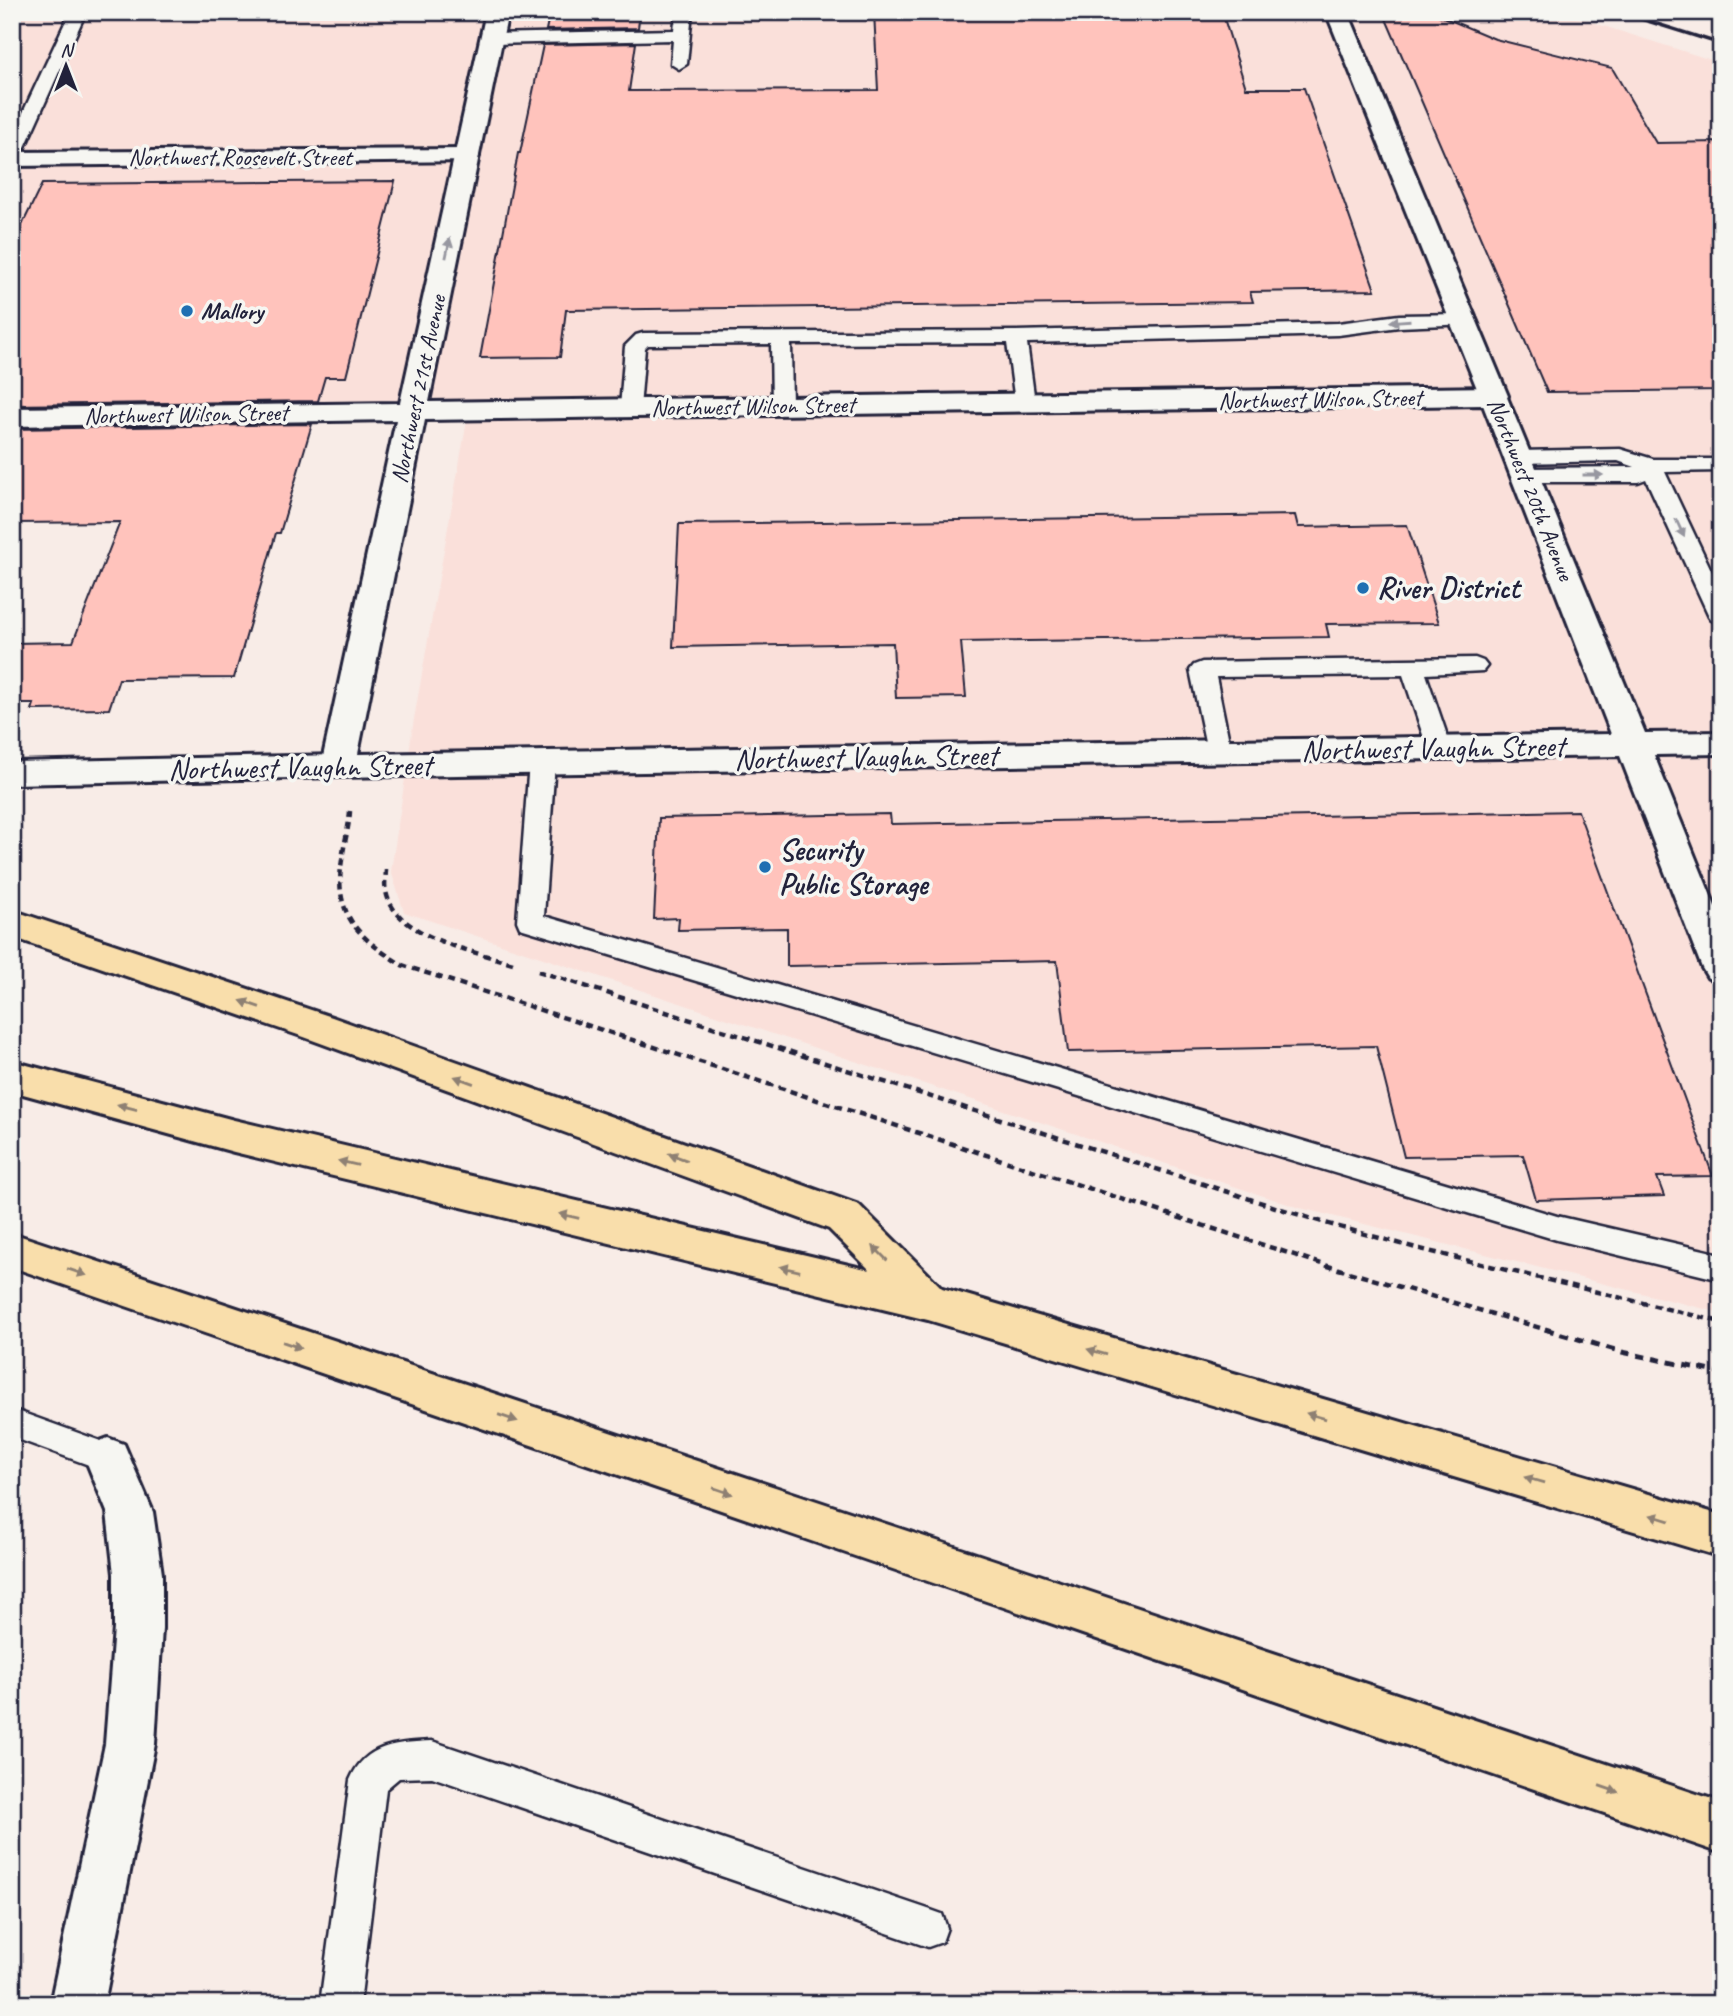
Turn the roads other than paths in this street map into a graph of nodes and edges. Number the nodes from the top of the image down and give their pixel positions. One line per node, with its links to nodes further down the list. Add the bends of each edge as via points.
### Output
1 (78, 12): 8 (lane)
2 (497, 12): 6 (street, Northwest 21st Avenue)
3 (684, 12): 5 (lane)
4 (1337, 12): 12 (street, Northwest 20th Avenue)
5 (682, 35): 6 (lane); 7 (lane)
6 (491, 39): 10 (street, Northwest 21st Avenue)
7 (679, 64)
8 (33, 111): 9 (lane); 11 (lane)
9 (12, 112)
10 (467, 156): 11 (street, Northwest Roosevelt Street); 19 (street, Northwest 21st Avenue, one-way to 10)
11 (12, 158)
12 (1462, 320): 13 (lane, one-way to 13, via 1399,321 1338,329); 15 (street, Northwest 20th Avenue)
13 (1016, 337): 14 (lane); 16 (lane)
14 (781, 338): 17 (lane); 18 (lane, via 643,339 635,346)
15 (1494, 396): 16 (street, Northwest Wilson Street); 22 (street, Northwest 20th Avenue)
16 (1025, 402): 17 (street, Northwest Wilson Street)
17 (782, 406): 18 (street, Northwest Wilson Street)
18 (630, 408): 19 (street, Northwest Wilson Street)
19 (413, 411): 20 (street, Northwest Wilson Street); 32 (street, Northwest 21st Avenue)
20 (12, 416)
21 (1721, 465): 23 (lane)
22 (1521, 466): 23 (lane, via 1638,475); 28 (street, Northwest 20th Avenue)
23 (1651, 466): 24 (lane, one-way to 24)
24 (1721, 616)
25 (1475, 666): 26 (lane)
26 (1412, 667): 29 (lane); 30 (lane, via 1202,670)
27 (1721, 743): 28 (street, Northwest Vaughn Street)
28 (1633, 744): 29 (street, Northwest Vaughn Street); 35 (street, Northwest 20th Avenue)
29 (1439, 747): 30 (street, Northwest Vaughn Street)
30 (1219, 751): 31 (street, Northwest Vaughn Street)
31 (542, 762): 32 (street, Northwest Vaughn Street); 38 (lane, via 530,921 1557,1228)
32 (338, 766): 33 (street, Northwest Vaughn Street)
33 (12, 773)
34 (12, 923): 39 (highway, one-way to 34, via 844,1217 318,1027)
35 (1721, 968)
36 (12, 1076): 39 (highway, one-way to 36, via 234,1136)
37 (12, 1250): 43 (highway, one-way to 43)
38 (1721, 1267)
39 (928, 1302): 42 (highway, one-way to 39)
40 (12, 1423): 41 (lane)
41 (108, 1458): 45 (street, via 130,1512 138,1574 138,1628 130,1744)
42 (1721, 1536)
43 (1721, 1828)
44 (928, 1928): 46 (lane, via 432,1759 392,1761 369,1780)
45 (77, 2004)
46 (340, 2004)

